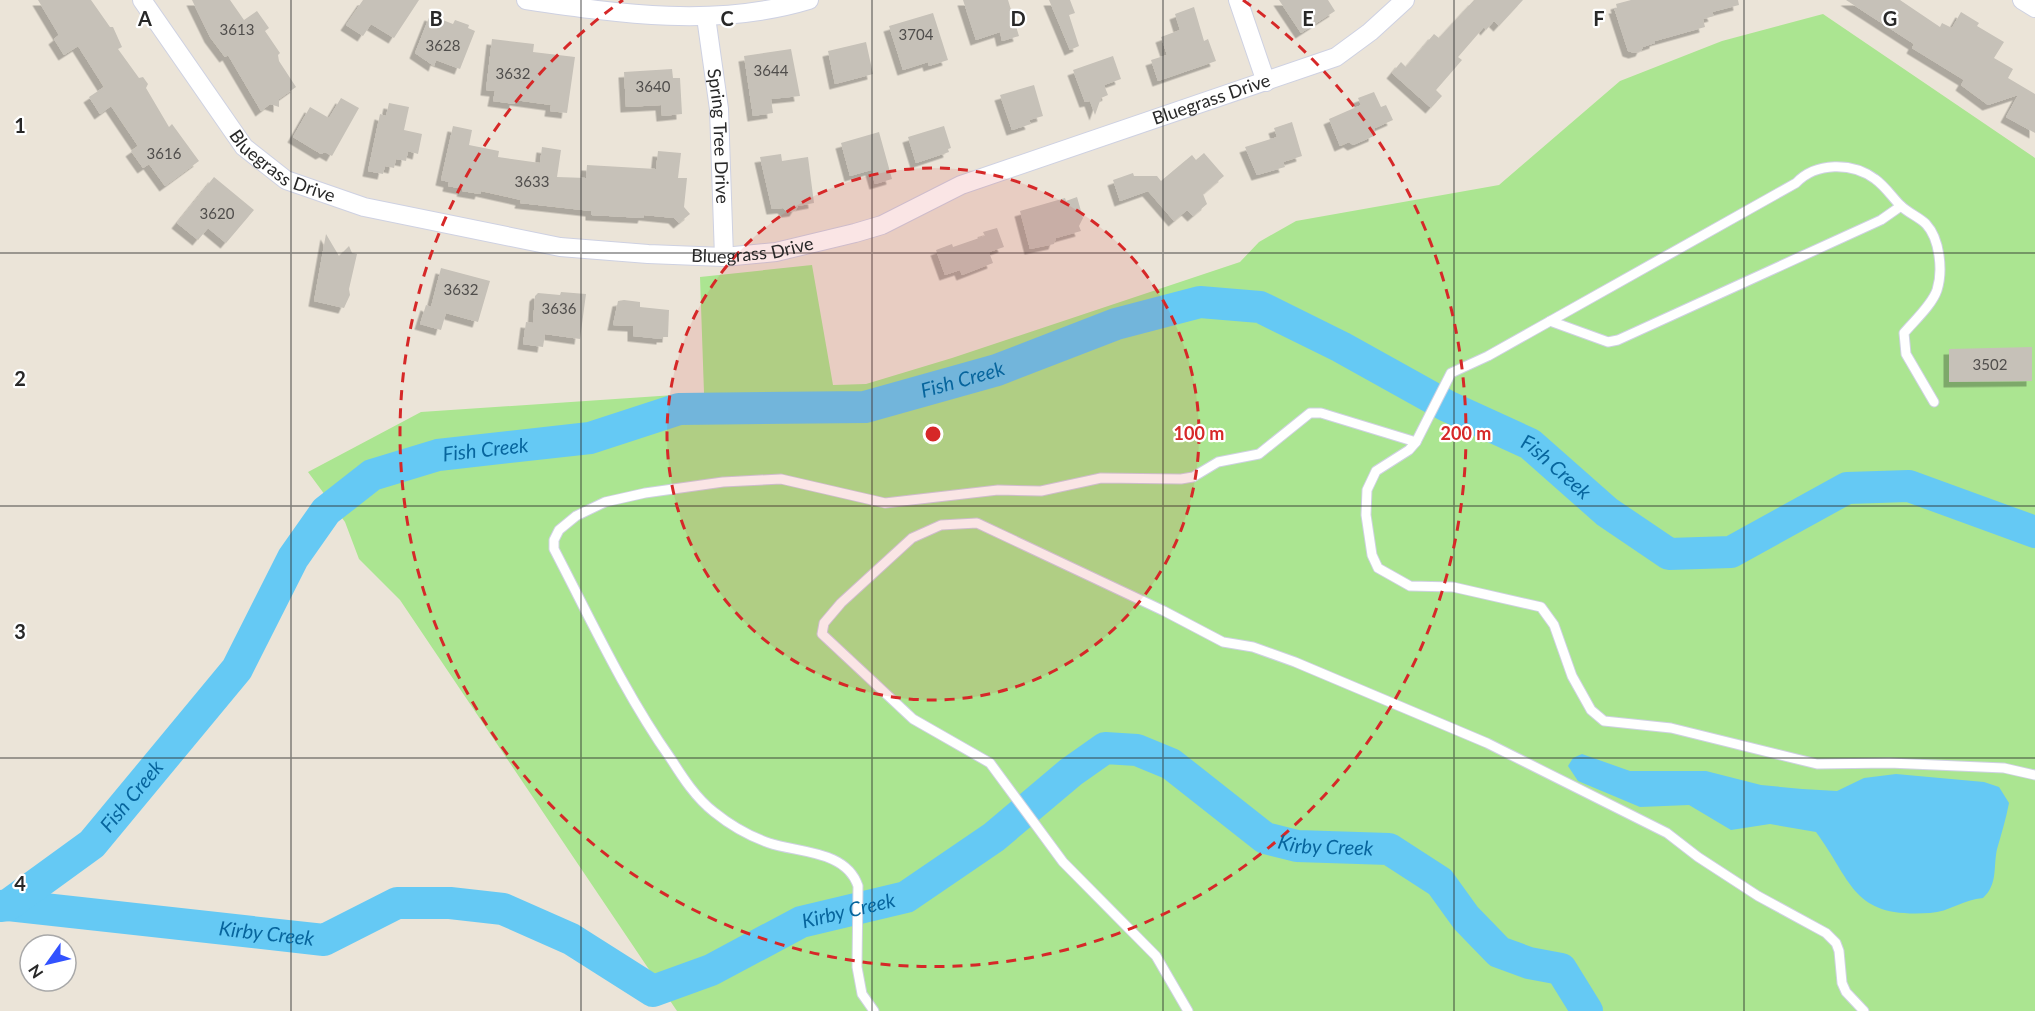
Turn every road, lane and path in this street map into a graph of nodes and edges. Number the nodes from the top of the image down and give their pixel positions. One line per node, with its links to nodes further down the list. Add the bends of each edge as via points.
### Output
1 (142, 0): 11 (street, Bluegrass Drive, via 244,147 286,180 364,207 560,247)
2 (526, 0): 8 (street, via 609,12)
3 (809, 0): 8 (street, via 777,10)
4 (1238, 0): 9 (street)
5 (1405, 0): 9 (street, Bluegrass Drive, via 1336,57)
6 (2022, 0): 7 (street)
7 (2035, 8)
8 (706, 17): 11 (street, Spring Tree Drive, via 718,109)
9 (1266, 82): 11 (street, Bluegrass Drive, via 961,185 882,225 776,252)
10 (1901, 206): 12 (lane, via 1881,220 1618,340 1608,342); 12 (lane, via 1873,177 1839,166 1806,172 1796,183); 13 (lane, via 1926,224 1940,250 1937,290 1904,333 1906,354)
11 (724, 257)
12 (1550, 321): 14 (lane, via 1451,373)
13 (1934, 402)
14 (1418, 438): 15 (lane, via 1409,450 1376,471 1367,490 1366,515 1378,568 1410,586 1453,587 1541,607 1554,625 1572,676 1591,710 1604,721 1671,728 1817,764 2004,768); 16 (lane, via 1310,413 1259,454 1218,462 1193,477 1181,479 1101,478 1041,490 998,490 885,503 781,479 723,482 605,502 576,516 559,531 554,549 642,715 704,804 748,834 770,844 807,850 840,864 855,876 857,967 862,994)
15 (2035, 775)
16 (874, 1011)
17 (1188, 1011): 18 (lane, via 1156,956 1085,887 990,763 913,719 822,634 824,623 842,603 912,538 941,525 977,523 1223,642 1253,647 1295,662 1488,743 1667,833 1758,896 1826,933 1839,951 1846,992)
18 (1864, 1011)

